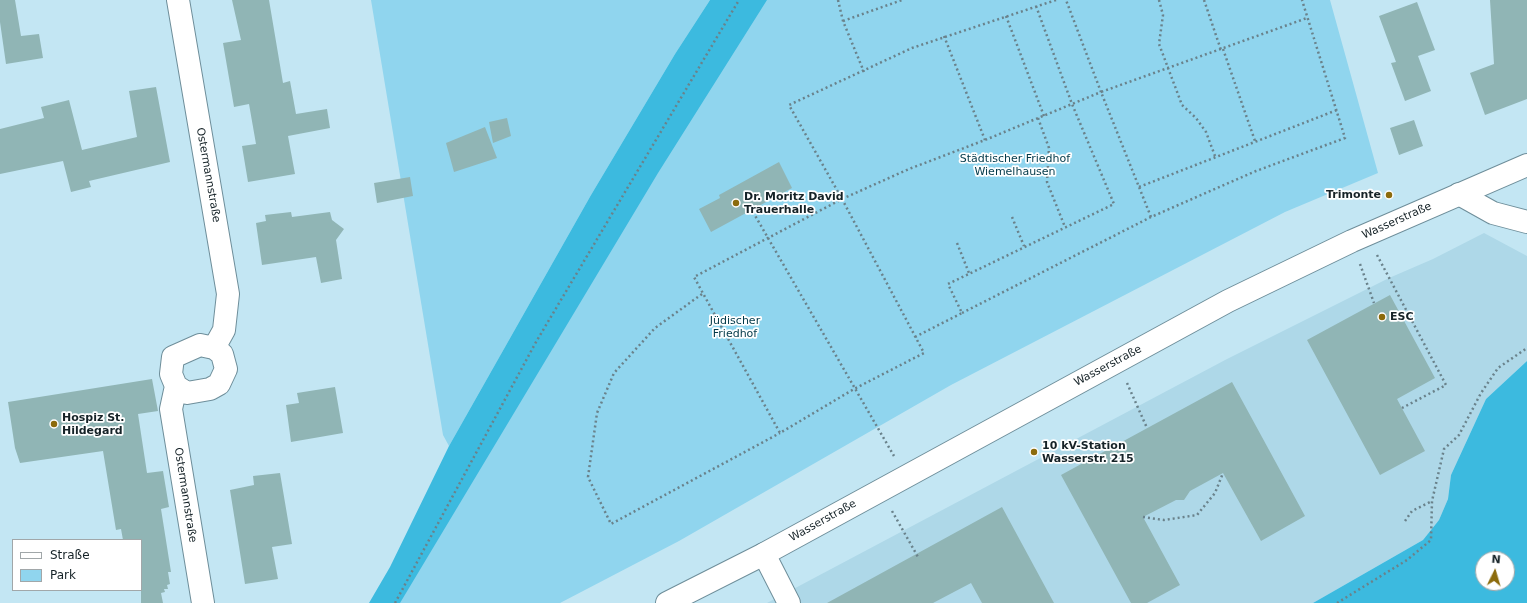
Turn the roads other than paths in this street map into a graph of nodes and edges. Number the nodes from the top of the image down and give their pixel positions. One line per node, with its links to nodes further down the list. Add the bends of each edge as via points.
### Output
1 (178, 0): 5 (main road, Ostermannstraße, via 228,294 224,330)
2 (1527, 165): 3 (main road, Wasserstraße)
3 (1459, 194): 4 (main road, via 1493,213); 7 (main road, Wasserstraße, via 1359,238 1228,302)
4 (1527, 222)
5 (214, 348): 6 (main road, Ostermannstraße, via 200,346 173,357 171,374); 6 (main road, via 222,354 226,369 219,384 210,389 187,393)
6 (176, 386): 8 (main road, Ostermannstraße, via 171,409)
7 (764, 554): 9 (main road, Wasserstraße); 10 (main road)
8 (203, 603)
9 (667, 603)
10 (789, 603)

